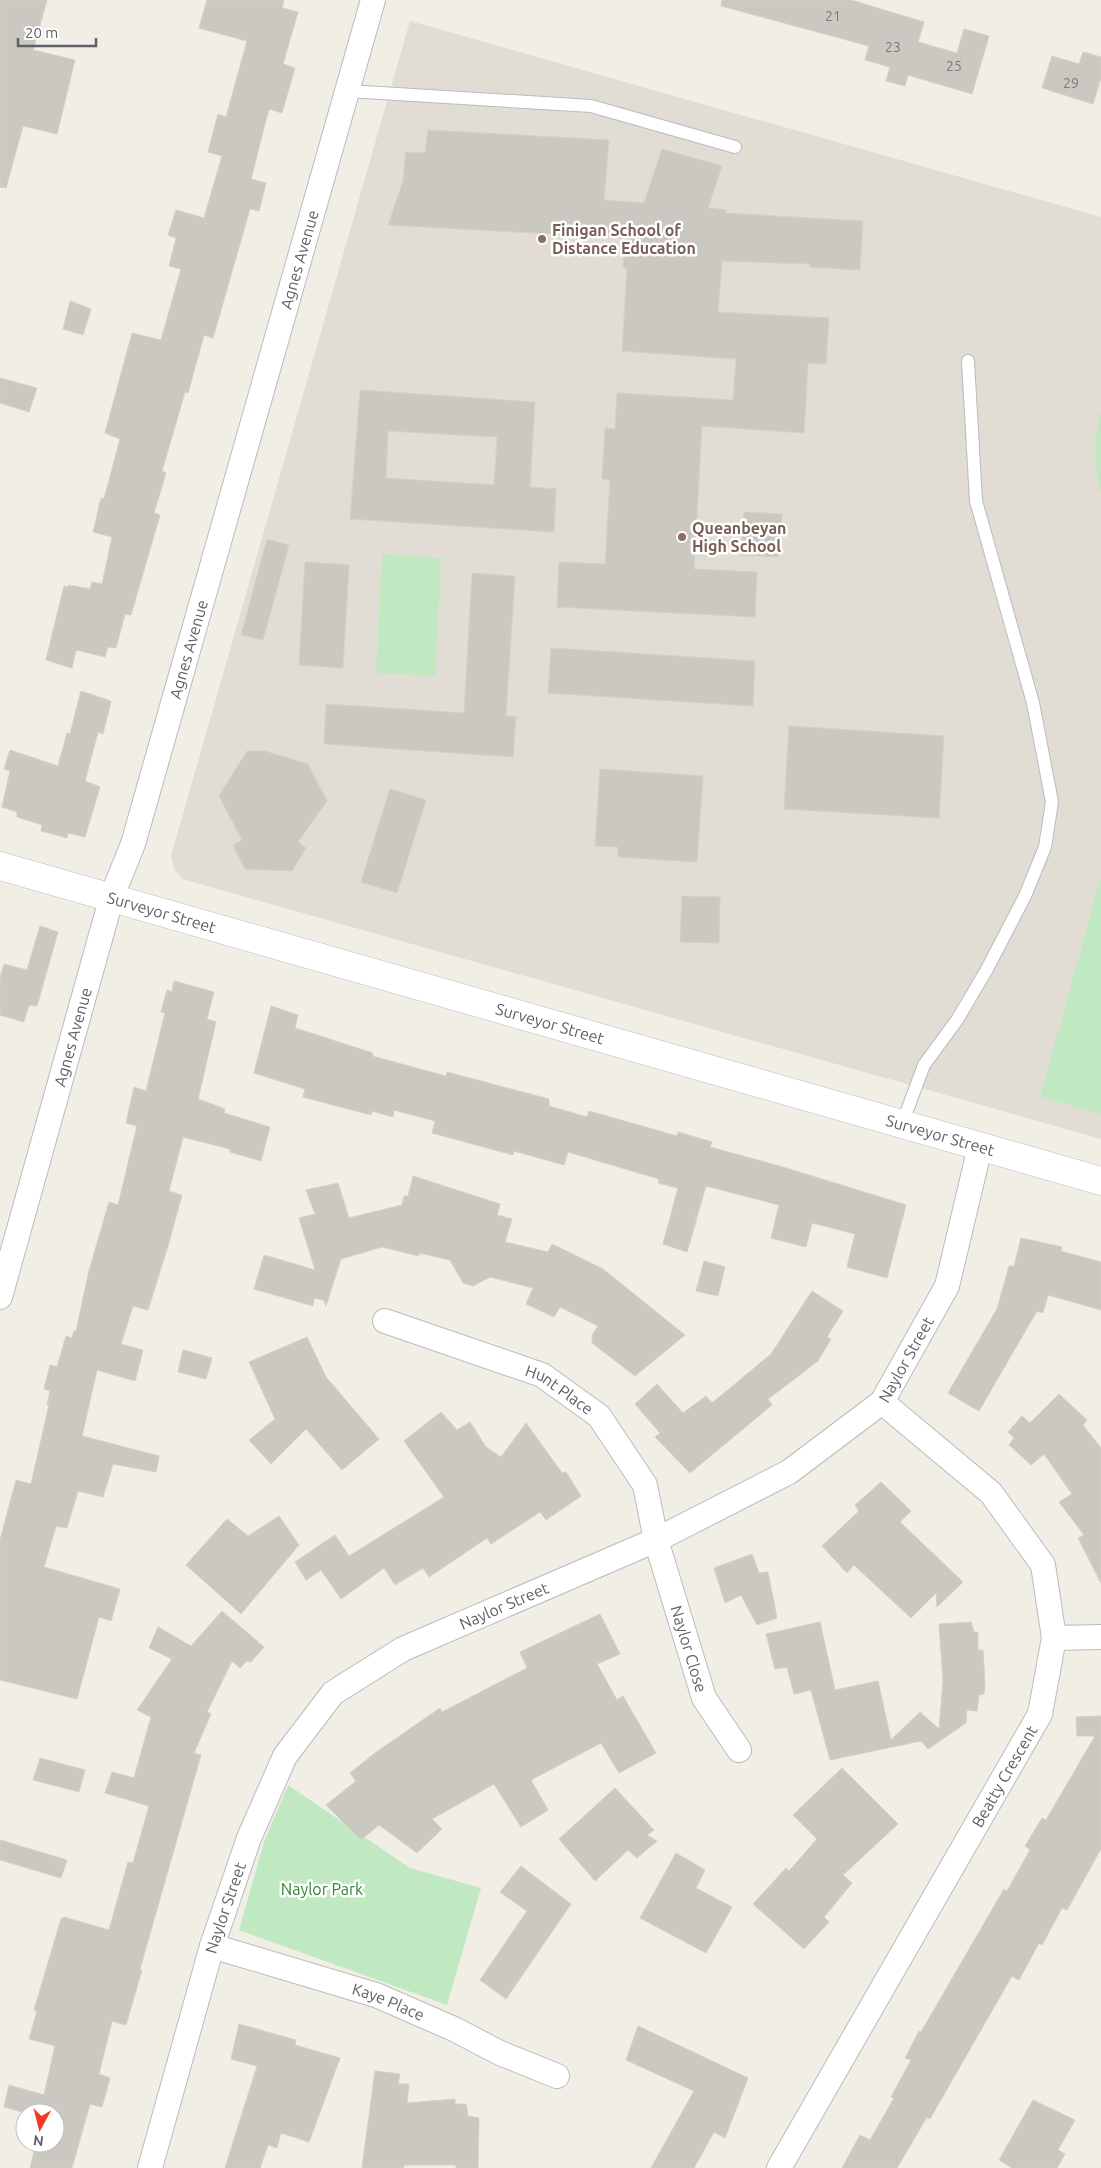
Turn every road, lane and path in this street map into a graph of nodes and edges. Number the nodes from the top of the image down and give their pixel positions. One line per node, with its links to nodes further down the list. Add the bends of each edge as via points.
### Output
1 (372, 0): 2 (street, Agnes Avenue)
2 (348, 91): 3 (lane, via 591,106); 6 (street, Agnes Avenue, via 134,844)
3 (735, 147)
4 (968, 361): 7 (lane, via 976,501 1033,703 1052,802 1046,847 1025,896 957,1020 924,1066)
5 (0, 866): 6 (street, Surveyor Street)
6 (112, 896): 7 (street, Surveyor Street); 10 (street, Agnes Avenue)
7 (902, 1124): 8 (street, Surveyor Street)
8 (980, 1146): 9 (street, Surveyor Street); 12 (street, Naylor Street, via 947,1286)
9 (1101, 1181)
10 (0, 1297)
11 (385, 1321): 13 (street, Hunt Place, via 542,1375 599,1416 645,1485)
12 (882, 1402): 13 (street, Naylor Street, via 789,1472); 15 (street, Beatty Crescent, via 991,1494 1043,1565)
13 (656, 1540): 16 (street, Naylor Close, via 704,1698); 17 (street, Naylor Street, via 403,1648 333,1693 285,1756 249,1838)
14 (1101, 1637): 15 (street)
15 (1054, 1638): 20 (street, Beatty Crescent, via 1040,1714)
16 (740, 1750)
17 (212, 1946): 18 (street, Kaye Place, via 376,1995); 19 (street, Naylor Street)
18 (557, 2076)
19 (150, 2168)
20 (779, 2168)

